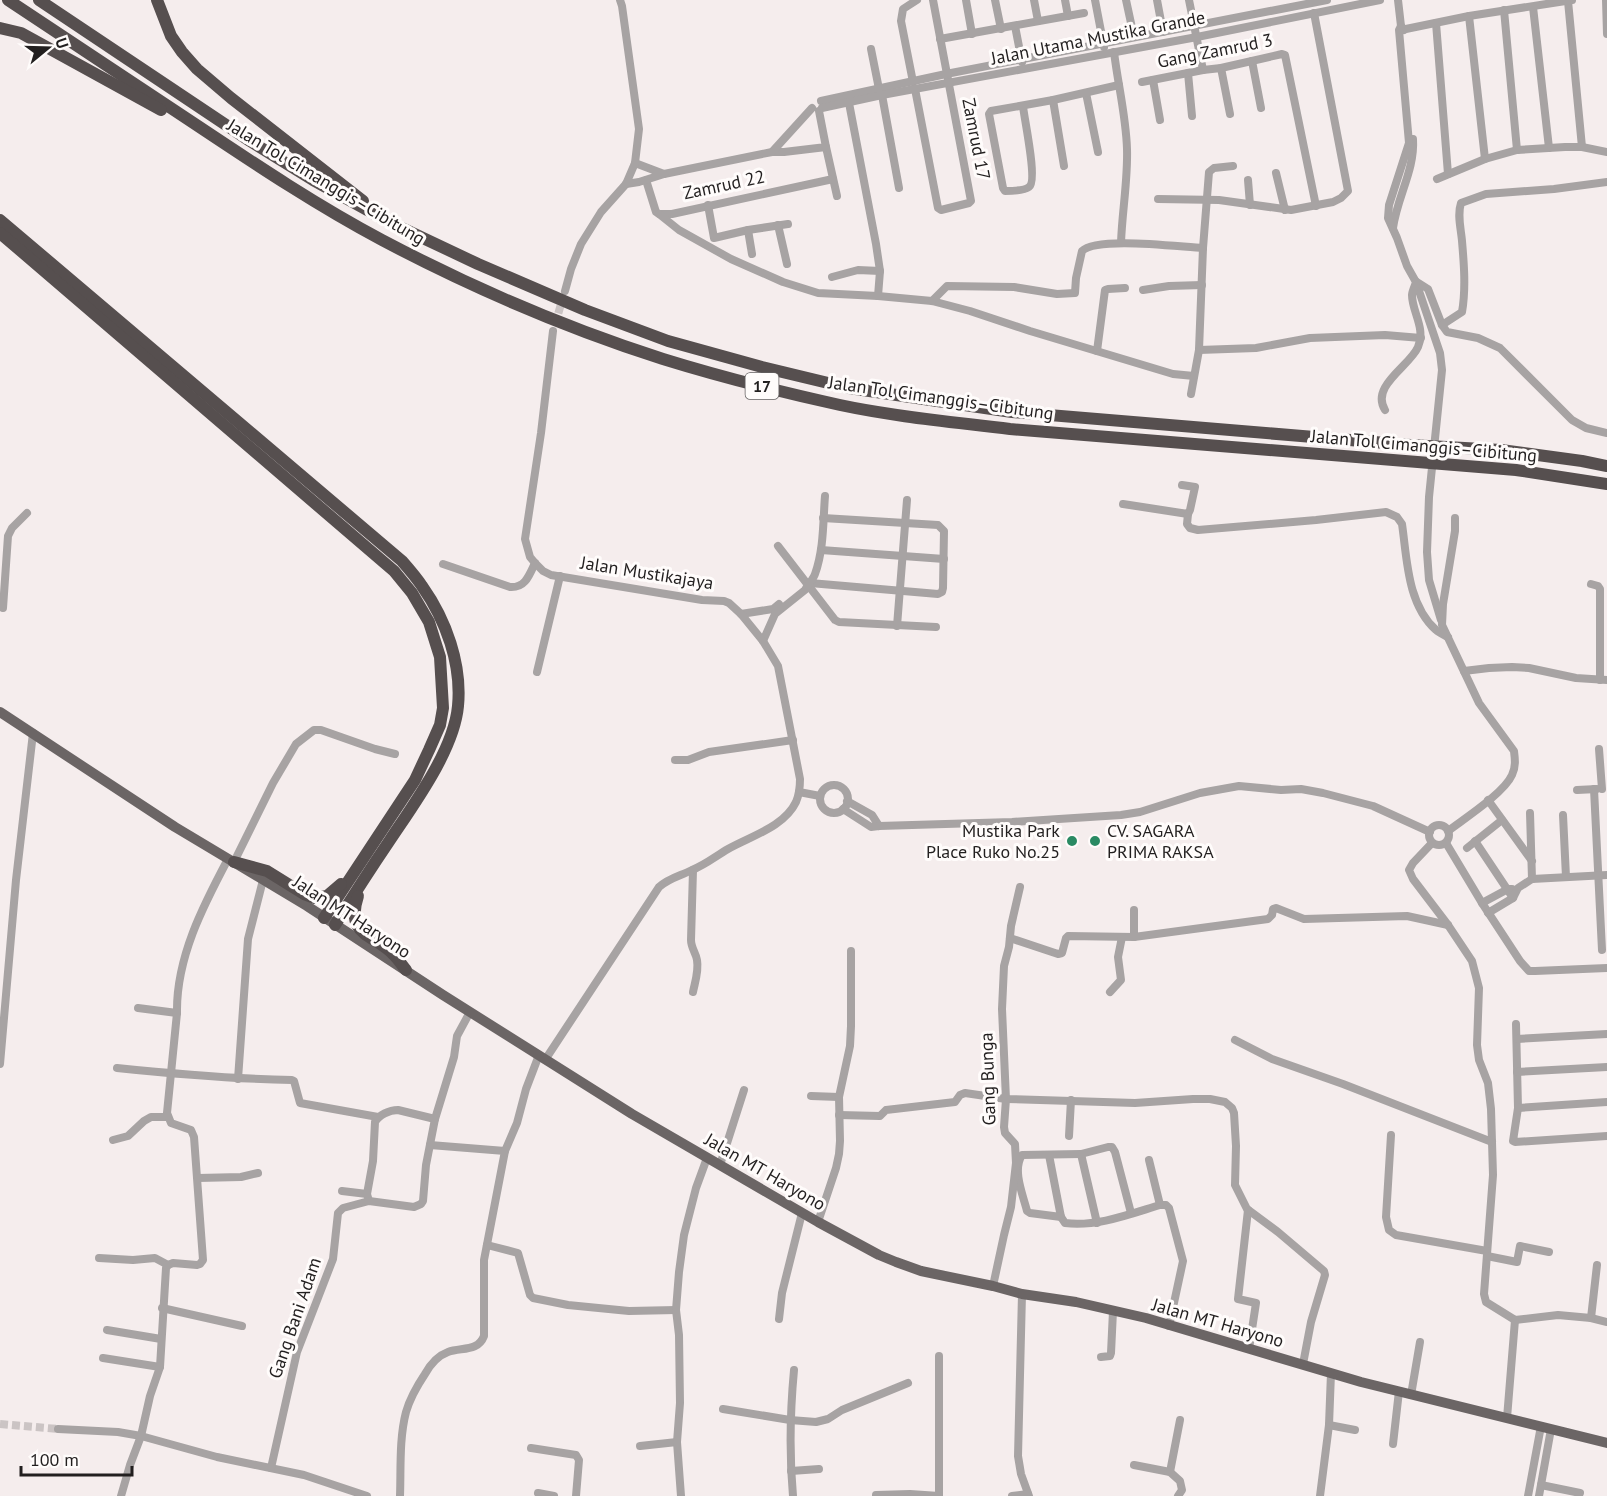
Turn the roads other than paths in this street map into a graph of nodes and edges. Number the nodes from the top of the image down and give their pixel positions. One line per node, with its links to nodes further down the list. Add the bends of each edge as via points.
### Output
1 (8, 0): 70 (highway, Jalan Tol Cimanggis–Cibitung / 17)
2 (39, 0): 95 (highway, Jalan Tol Cimanggis–Cibitung / 17, via 250,141)
3 (157, 0): 95 (highway, via 171,36 197,69)
4 (620, 0): 72 (street, via 639,129)
5 (917, 0): 52 (street, via 901,14)
6 (933, 0): 39 (street, Zamrud 17)
7 (966, 0): 35 (street)
8 (995, 0): 33 (street)
9 (1034, 0): 26 (street)
10 (1065, 0): 24 (street)
11 (1095, 0): 40 (street)
12 (1126, 0): 37 (street)
13 (1157, 0): 34 (street)
14 (1189, 0): 30 (street)
15 (1327, 0): 30 (street, Jalan Utama Mustika Grande)
16 (1380, 0): 23 (street, Jalan Utama Mustika Grande)
17 (1398, 0): 32 (street)
18 (1570, 0): 20 (street); 64 (street)
19 (1606, 0): 27 (street)
20 (1533, 7): 21 (street); 65 (street)
21 (1504, 10): 25 (street); 66 (street)
22 (1084, 13): 24 (street)
23 (1314, 13): 38 (street, Jalan Utama Mustika Grande); 90 (street, via 1348,191 1341,198)
24 (1068, 16): 26 (street)
25 (1469, 16): 28 (street); 71 (street)
26 (1038, 21): 29 (street)
27 (1606, 21): 36 (street)
28 (1436, 23): 32 (street); 77 (street)
29 (1015, 26): 33 (street); 44 (street)
30 (1194, 26): 34 (street, Jalan Utama Mustika Grande); 38 (street)
31 (0, 27): 70 (highway, via 21,33)
32 (1401, 28): 109 (street, via 1411,143 1388,218)
33 (1001, 29): 35 (street)
34 (1163, 32): 37 (street, Jalan Utama Mustika Grande)
35 (972, 34): 39 (street)
36 (1607, 34)
37 (1134, 37): 40 (street, Jalan Utama Mustika Grande)
38 (1197, 37): 42 (street, Jalan Utama Mustika Grande); 46 (street)
39 (940, 39): 48 (street, Zamrud 17)
40 (1103, 43): 42 (street); 44 (street, Jalan Utama Mustika Grande)
41 (871, 49): 53 (street)
42 (1110, 53): 44 (street, Jalan Utama Mustika Grande); 51 (street)
43 (1252, 61): 45 (street, Gang Zamrud 3); 59 (street); 90 (street, Gang Zamrud 3, via 1282,54 1287,58)
44 (1023, 64): 48 (street, Jalan Utama Mustika Grande)
45 (1221, 68): 46 (street, Gang Zamrud 3); 60 (street)
46 (1203, 70): 47 (street, Gang Zamrud 3)
47 (1188, 73): 49 (street, Gang Zamrud 3); 61 (street)
48 (948, 78): 52 (street, Jalan Utama Mustika Grande); 52 (street, Zamrud 17, via 971,201 941,210)
49 (1153, 80): 50 (street, Gang Zamrud 3); 62 (street)
50 (1142, 82)
51 (1119, 84): 54 (street); 101 (street, via 1127,156)
52 (914, 85): 53 (street, Jalan Utama Mustika Grande)
53 (881, 92): 56 (street, Jalan Utama Mustika Grande); 58 (street, Jalan Utama Mustika Grande); 84 (street)
54 (1086, 93): 55 (street); 68 (street)
55 (1053, 100): 57 (street); 73 (street)
56 (849, 103): 58 (street, Jalan Utama Mustika Grande); 106 (street)
57 (1023, 106): 57 (street, via 989,114 1005,190 1032,184)
58 (819, 107): 63 (street); 67 (street)
59 (1261, 108)
60 (1230, 114)
61 (1192, 116)
62 (1160, 120)
63 (826, 147): 67 (street); 78 (street)
64 (1582, 147): 65 (street); 69 (street)
65 (1549, 148): 66 (street)
66 (1517, 150): 71 (street)
67 (772, 152): 76 (street)
68 (1098, 152)
69 (1607, 152)
70 (243, 156): 126 (highway, Jalan Tol Cimanggis–Cibitung / 17, via 380,239 471,284 663,359 756,385 843,405 1011,429 1516,470)
71 (1485, 159): 77 (street)
72 (635, 163): 76 (street); 83 (street)
73 (1065, 166)
74 (1233, 166): 87 (street, via 1209,172)
75 (1276, 173): 91 (street)
76 (664, 174): 80 (street)
77 (1448, 174): 79 (street)
78 (833, 179): 85 (street); 88 (street, Zamrud 22)
79 (1437, 179)
80 (646, 180): 83 (street); 93 (street)
81 (1248, 180): 89 (street)
82 (1607, 182): 116 (street, via 1486,194 1461,203 1463,303 1461,312)
83 (626, 183): 113 (street, via 581,244)
84 (899, 188)
85 (837, 196)
86 (1158, 199): 87 (street)
87 (1207, 200): 89 (street); 103 (street)
88 (708, 205): 93 (street, Zamrud 22); 98 (street, via 714,238)
89 (1250, 205): 91 (street)
90 (1316, 206): 91 (street)
91 (1285, 210)
92 (0, 212): 102 (highway)
93 (659, 214): 114 (street, via 731,259 783,282 818,293)
94 (0, 220): 102 (highway)
95 (389, 222): 125 (highway, Jalan Tol Cimanggis–Cibitung / 17, via 585,310 668,340 849,388 1012,412 1501,450)
96 (788, 224): 97 (street)
97 (778, 225): 98 (street); 105 (street)
98 (748, 230): 104 (street)
99 (0, 233): 108 (highway)
100 (0, 242): 108 (highway)
101 (1121, 243): 103 (street); 115 (street, via 1082,250 1074,294 1014,287 947,286)
102 (28, 244): 160 (highway, via 372,534 422,585 453,650 459,681 454,728)
103 (1203, 248): 110 (street)
104 (752, 255)
105 (788, 264)
106 (880, 271): 107 (street, via 858,270); 114 (street)
107 (832, 277)
108 (52, 278): 160 (highway, via 393,571 412,593 429,622 440,657 443,708)
109 (1416, 282): 116 (street, via 1428,289); 118 (street, via 1411,294); 148 (street, via 1442,370 1427,552)
110 (1202, 285): 112 (street); 119 (street)
111 (1125, 288): 120 (street, via 1105,290)
112 (1143, 290)
113 (565, 291)
114 (878, 296): 115 (street)
115 (932, 302): 120 (street)
116 (1442, 325): 124 (street, via 1447,332 1478,338 1500,348 1572,420)
117 (553, 331): 140 (street, via 525,539)
118 (1421, 338): 119 (street, via 1385,335 1310,339 1256,348); 123 (street, via 1417,349 1386,385 1381,399)
119 (1199, 350): 121 (street)
120 (1096, 351): 121 (street, via 1173,374)
121 (1194, 376): 122 (street)
122 (1191, 394)
123 (1385, 410)
124 (1607, 433)
125 (1607, 465)
126 (1607, 484)
127 (1182, 485): 132 (street, via 1195,487)
128 (825, 495): 133 (street)
129 (907, 500): 135 (street)
130 (1123, 504): 132 (street)
131 (27, 513): 146 (street, via 8,536)
132 (1188, 514): 151 (street, via 1186,524 1198,530 1386,512 1397,517 1402,524 1410,583 1417,603 1436,630)
133 (824, 518): 135 (street); 137 (street)
134 (1455, 518): 148 (street)
135 (905, 523): 138 (street); 139 (street, via 942,527)
136 (778, 546): 144 (street)
137 (821, 550): 138 (street); 144 (street)
138 (902, 557): 139 (street); 145 (street)
139 (944, 559): 145 (street, via 942,592)
140 (535, 563): 141 (street, via 523,584 516,587); 142 (street, Jalan Mustikajaya, via 543,571)
141 (443, 564)
142 (560, 576): 147 (street, Jalan Mustikajaya, via 724,601); 154 (street)
143 (1591, 584): 155 (street, via 1600,589)
144 (808, 585): 145 (street); 147 (street, via 773,609); 149 (street, via 835,621); 152 (street, via 776,614)
145 (899, 591): 149 (street)
146 (3, 608)
147 (741, 614): 152 (street, Jalan Mustikajaya)
148 (1442, 625): 151 (street)
149 (897, 626): 150 (street)
150 (936, 627)
151 (1448, 637): 153 (street)
152 (763, 641): 158 (street, Jalan Mustikajaya, via 778,666)
153 (1464, 671): 155 (street, via 1529,668); 167 (street, via 1479,703 1514,751 1513,773 1507,784)
154 (537, 672)
155 (1604, 680)
156 (0, 712): 157 (main road, Jalan MT Haryono)
157 (33, 733): 178 (main road, Jalan MT Haryono); 205 (street)
158 (793, 740): 162 (street); 165 (street, Jalan Mustikajaya)
159 (1599, 749): 163 (street)
160 (435, 753): 181 (highway); 186 (highway, via 425,787)
161 (395, 754): 178 (street, via 321,730 307,734 290,753)
162 (675, 760)
163 (1601, 789): 164 (street); 182 (street)
164 (1577, 790)
165 (799, 792): 166 (street); 180 (street, via 780,821)
166 (820, 796): 168 (street, via 827,811 835,813); 168 (street, via 826,788 836,786 844,791)
167 (1488, 800): 171 (street); 172 (street)
168 (845, 805): 173 (street, via 872,815 879,826 1012,822 1140,812 1239,786 1323,793 1373,806)
169 (1530, 813): 179 (street)
170 (1563, 815): 183 (street)
171 (1502, 820): 174 (street); 179 (street)
172 (1448, 831): 173 (street, via 1441,825); 176 (street)
173 (1430, 832): 175 (street)
174 (1475, 841): 177 (street); 189 (street)
175 (1432, 843): 176 (street); 195 (street, via 1409,870)
176 (1446, 843): 191 (street)
177 (1467, 848)
178 (231, 860): 181 (highway, via 267,871 315,898 327,896); 185 (main road, Jalan MT Haryono); 208 (street, via 209,894 192,934 178,980)
179 (1532, 861): 184 (street)
180 (693, 870): 203 (street, via 691,946 698,962); 213 (street, via 659,887)
181 (351, 875): 194 (highway)
182 (1603, 875): 183 (street); 199 (street)
183 (1566, 877): 184 (street)
184 (1532, 879): 188 (street)
185 (263, 880): 194 (main road, Jalan MT Haryono); 219 (street, via 248,939)
186 (363, 880): 194 (highway); 202 (highway, via 354,909 355,920 370,939 393,954)
187 (1020, 887): 197 (street, Gang Bunga)
188 (1518, 888): 189 (street); 190 (street)
189 (1508, 889): 190 (street); 191 (street)
190 (1513, 898): 193 (street)
191 (1482, 903): 193 (street)
192 (1134, 909): 198 (street)
193 (1488, 913): 201 (street, via 1529,970)
194 (330, 921): 202 (main road, Jalan MT Haryono)
195 (1448, 925): 198 (street, via 1407,916 1304,919 1276,908 1268,919); 235 (street, via 1472,961 1479,988 1477,1045 1488,1083)
196 (1122, 937): 197 (street, via 1067,936 1062,953 1058,954); 198 (street); 204 (street, via 1118,957 1121,980)
197 (1010, 938): 223 (street, Gang Bunga, via 1002,1010)
198 (1134, 938)
199 (1602, 950)
200 (851, 951): 222 (street, via 850,1046)
201 (1607, 968)
202 (406, 970): 207 (main road, Jalan MT Haryono)
203 (693, 992)
204 (1110, 992)
205 (3, 1007): 214 (street)
206 (138, 1008): 208 (street)
207 (470, 1012): 213 (main road, Jalan MT Haryono); 230 (street, Gang Bani Adam, via 457,1036)
208 (177, 1013): 218 (street)
209 (1516, 1024): 211 (street)
210 (1607, 1034): 211 (street)
211 (1517, 1039): 217 (street)
212 (1235, 1040): 235 (street, via 1272,1059)
213 (542, 1057): 237 (street, via 526,1089); 240 (main road, Jalan MT Haryono)
214 (0, 1064)
215 (1607, 1067): 217 (street)
216 (117, 1068): 218 (street)
217 (1517, 1072): 226 (street)
218 (171, 1074): 219 (street); 228 (street)
219 (238, 1079): 229 (street, via 292,1080 300,1103)
220 (744, 1090): 242 (street)
221 (811, 1096): 222 (street)
222 (839, 1097): 227 (street)
223 (1006, 1099): 224 (street); 227 (street, via 965,1093 955,1102 886,1110 880,1116); 260 (street, Gang Bunga, via 1004,1127 1016,1144 1016,1163 1011,1207)
224 (1071, 1100): 232 (street); 248 (street, via 1225,1102 1234,1113 1235,1185)
225 (1607, 1102): 226 (street)
226 (1518, 1108): 233 (street, via 1515,1142)
227 (839, 1115): 252 (street, via 836,1168)
228 (168, 1117): 234 (street, via 151,1117 128,1136); 244 (street, via 173,1125 193,1133)
229 (378, 1117): 230 (street, via 398,1110); 246 (street)
230 (435, 1119): 236 (street, Gang Bani Adam)
231 (1391, 1135): 256 (street, via 1386,1217 1389,1230 1396,1235)
232 (1069, 1136)
233 (1607, 1136)
234 (112, 1140)
235 (1492, 1142): 256 (street)
236 (430, 1145): 237 (street); 246 (street, Gang Bani Adam, via 422,1204 414,1207)
237 (505, 1151): 254 (street)
238 (1081, 1154): 239 (street); 250 (street, via 1112,1148); 253 (street)
239 (1049, 1155): 251 (street); 251 (street, via 1022,1155 1018,1169 1027,1211)
240 (707, 1158): 242 (main road, Jalan MT Haryono); 263 (street, via 684,1235)
241 (1149, 1160): 247 (street)
242 (720, 1165): 249 (main road, Jalan MT Haryono)
243 (258, 1173): 244 (street)
244 (198, 1178): 258 (street, via 203,1260 197,1265)
245 (342, 1191): 246 (street)
246 (368, 1198): 300 (street, Gang Bani Adam, via 338,1213 333,1259 297,1352)
247 (1160, 1205): 250 (street); 270 (street, via 1171,1211 1183,1261)
248 (1248, 1210): 274 (street, via 1238,1299 1256,1303); 278 (street, via 1324,1271)
249 (802, 1213): 252 (main road, Jalan MT Haryono); 266 (street)
250 (1131, 1213): 253 (street)
251 (1060, 1217): 253 (street, via 1065,1223)
252 (818, 1222): 260 (main road, Jalan MT Haryono, via 896,1262)
253 (1098, 1222)
254 (487, 1245): 263 (street, via 518,1253 533,1298 629,1311); 310 (street, via 483,1273 484,1336 475,1347 441,1355 429,1366 415,1390 404,1426)
255 (1549, 1252): 256 (street, via 1520,1246 1517,1262)
256 (1487, 1254): 267 (street, via 1485,1300)
257 (99, 1258): 258 (street, via 155,1257)
258 (168, 1264): 262 (street)
259 (1597, 1265): 265 (street)
260 (993, 1286): 261 (main road, Jalan MT Haryono)
261 (1022, 1294): 264 (main road, Jalan MT Haryono); 307 (street, via 1018,1456)
262 (162, 1308): 269 (street); 272 (street)
263 (676, 1310): 294 (street, via 680,1403)
264 (1113, 1311): 270 (main road, Jalan MT Haryono); 277 (street, via 1111,1353)
265 (1591, 1318): 267 (street, via 1549,1315); 268 (street)
266 (779, 1319)
267 (1515, 1320): 286 (street)
268 (1607, 1322)
269 (242, 1326)
270 (1169, 1326): 274 (main road, Jalan MT Haryono)
271 (107, 1330): 272 (street)
272 (161, 1339): 279 (street)
273 (1420, 1342): 284 (street)
274 (1249, 1349): 278 (main road, Jalan MT Haryono)
275 (939, 1356): 316 (street)
276 (103, 1358): 279 (street)
277 (1101, 1358)
278 (1303, 1364): 281 (main road, Jalan MT Haryono)
279 (160, 1367): 293 (street)
280 (794, 1370): 287 (street)
281 (1331, 1373): 283 (main road, Jalan MT Haryono); 289 (street)
282 (908, 1383): 287 (street, via 828,1419)
283 (1399, 1391): 284 (main road, Jalan MT Haryono); 296 (street)
284 (1411, 1395): 286 (main road, Jalan MT Haryono)
285 (723, 1409): 287 (street)
286 (1507, 1418): 290 (main road, Jalan MT Haryono)
287 (790, 1420): 302 (street)
288 (1180, 1420): 303 (street)
289 (1329, 1425): 292 (street); 319 (street)
290 (1546, 1428): 295 (main road, Jalan MT Haryono); 304 (street); 320 (street)
291 (58, 1429): 293 (street)
292 (1355, 1430)
293 (141, 1436): 300 (street); 308 (street)
294 (677, 1443): 297 (street); 313 (street)
295 (1607, 1443)
296 (1393, 1444)
297 (640, 1446)
298 (531, 1448): 312 (street, via 576,1455)
299 (1134, 1465): 303 (street)
300 (271, 1468): 309 (street)
301 (819, 1469): 302 (street)
302 (791, 1470): 314 (street)
303 (1170, 1472): 318 (street, via 1180,1481 1182,1490)
304 (1541, 1485): 306 (street); 321 (street)
305 (538, 1493): 311 (street)
306 (1580, 1493)
307 (1028, 1495): 317 (street)
308 (121, 1496)
309 (367, 1496)
310 (400, 1496)
311 (554, 1496)
312 (576, 1496)
313 (681, 1496)
314 (793, 1496)
315 (876, 1496): 316 (street)
316 (939, 1496)
317 (1011, 1496)
318 (1178, 1496)
319 (1320, 1496)
320 (1528, 1496)
321 (1539, 1496)

